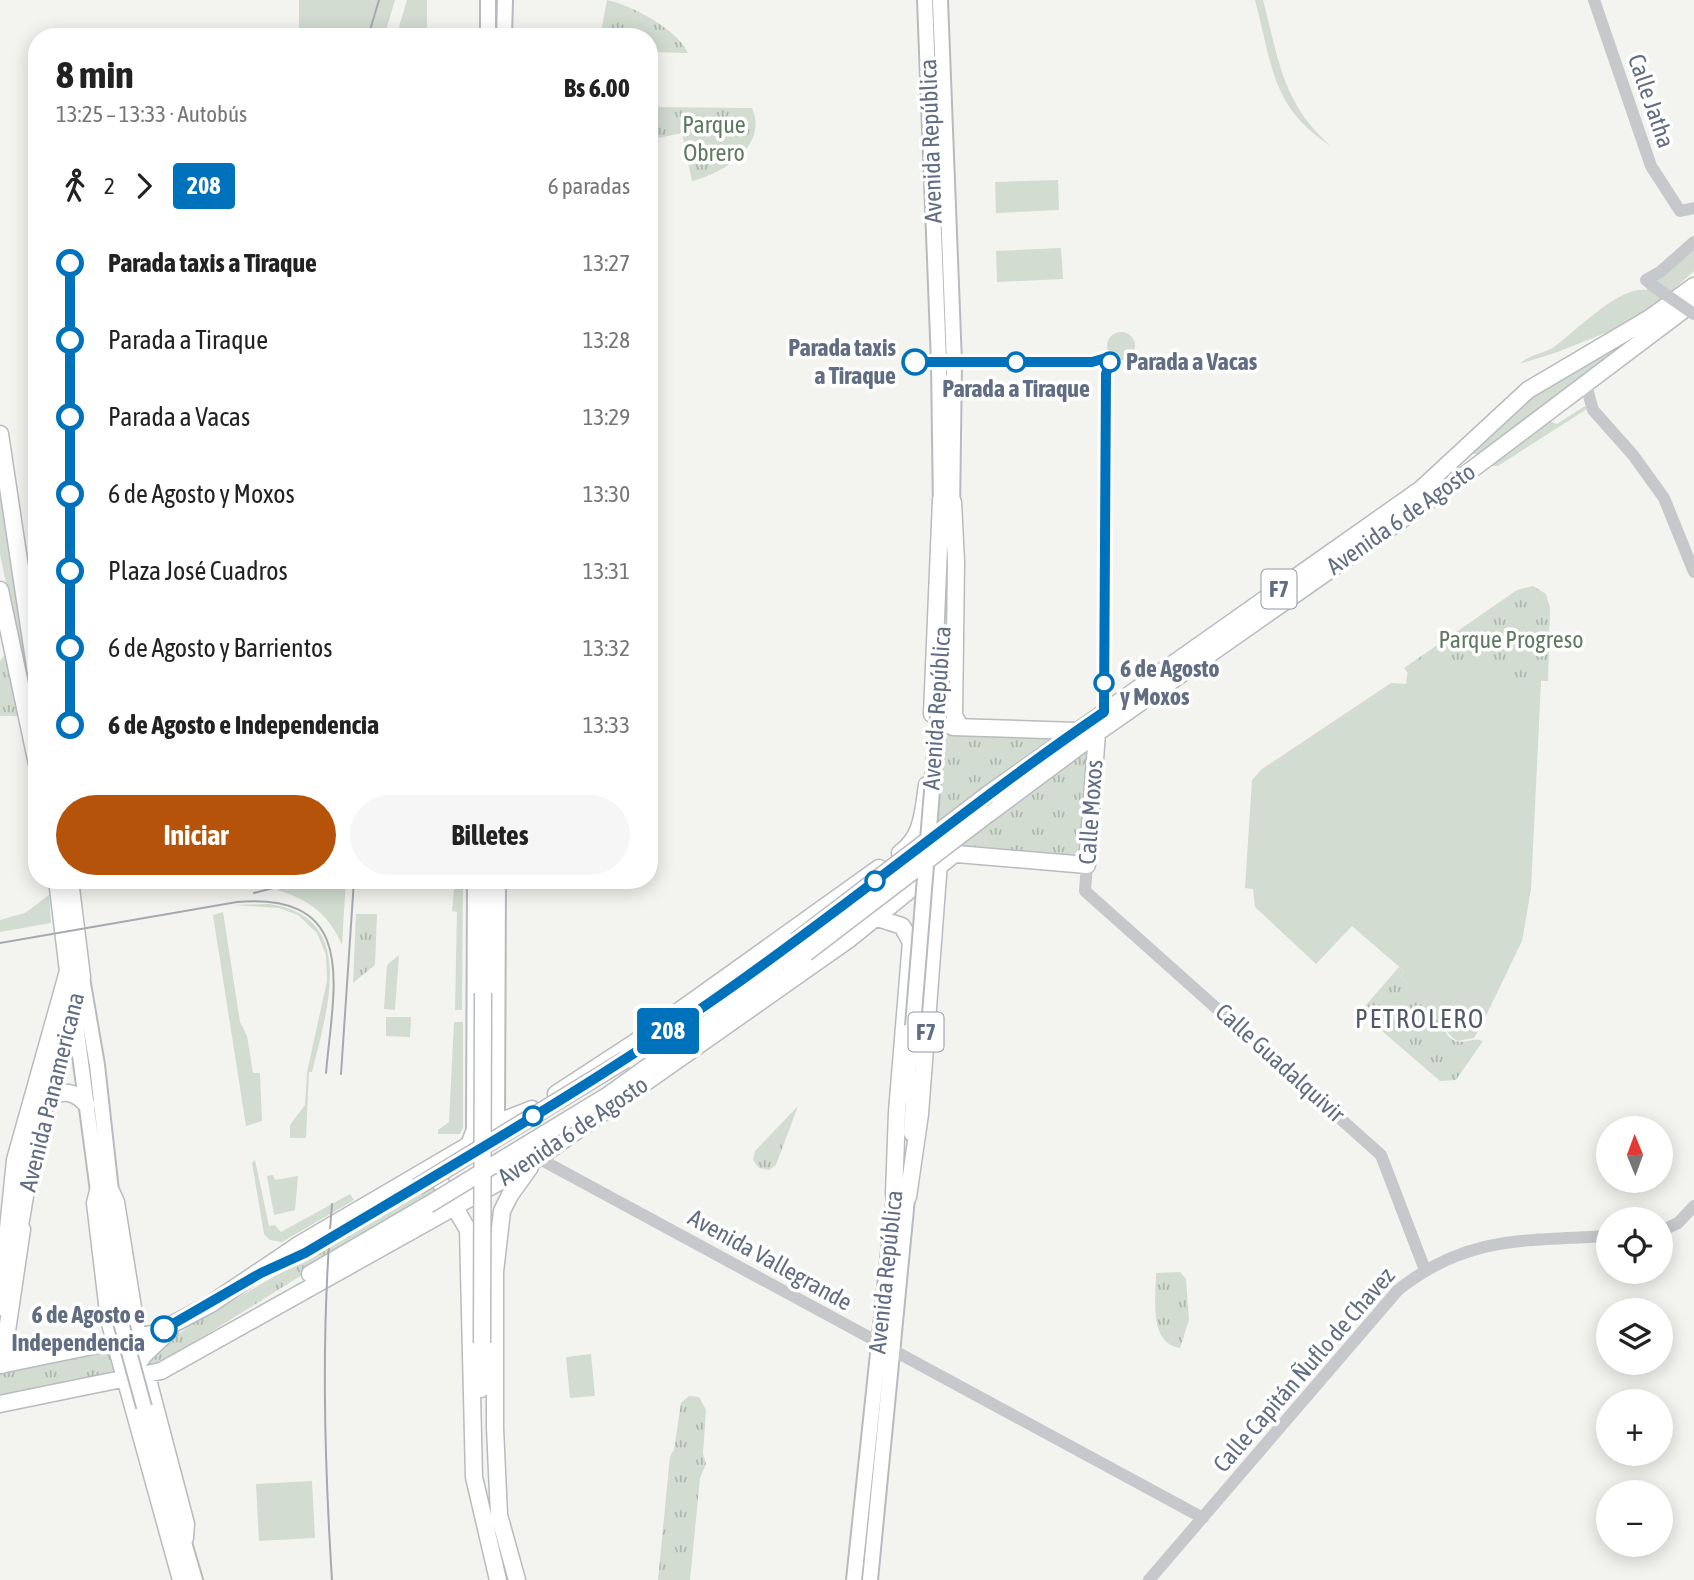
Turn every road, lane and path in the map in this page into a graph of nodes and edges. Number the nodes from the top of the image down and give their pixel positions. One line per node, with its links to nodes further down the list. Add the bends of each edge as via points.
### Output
1 (488, 0): 6 (main road)
2 (505, 0): 7 (main road)
3 (925, 0): 15 (main road, Avenida República)
4 (940, 0): 15 (main road, Avenida República, via 954,363)
5 (1594, 0): 8 (street, Calle Jatha, via 1647,156 1680,211)
6 (488, 28)
7 (505, 28)
8 (1694, 208)
9 (1694, 242): 12 (street, bridge, via 1649,282)
10 (1694, 286): 22 (main road, Avenida 6 de Agosto / F7, via 1650,318 1528,390 1421,489)
11 (1694, 302): 13 (main road, Avenida 6 de Agosto / F7)
12 (1694, 314)
13 (1586, 385): 16 (street, via 1593,410 1664,498); 23 (main road, Avenida 6 de Agosto / F7)
14 (0, 434): 18 (main road)
15 (947, 501): 20 (main road, via 956,562 954,716); 21 (main road, Avenida República); 47 (main road, Avenida República, bridge, via 945,667)
16 (1694, 572)
17 (0, 590): 19 (main road)
18 (28, 620)
19 (28, 722)
20 (961, 727): 21 (main road); 22 (main road)
21 (932, 731): 24 (main road, Avenida República)
22 (1077, 731): 36 (main road, Avenida 6 de Agosto, bridge, via 986,795)
23 (1097, 733): 27 (main road, Calle Moxos); 36 (main road, Avenida 6 de Agosto, bridge)
24 (921, 823): 25 (main road, Avenida 6 de Agosto); 26 (main road)
25 (909, 847): 26 (main road, via 927,848); 42 (main road, Avenida 6 de Agosto, via 637,1041 521,1116)
26 (947, 861): 27 (main road); 35 (main road, Avenida 6 de Agosto); 47 (main road, F7, via 920,1114)
27 (1087, 864): 34 (street, Calle Moxos)
28 (59, 889): 37 (main road)
29 (70, 889): 37 (main road)
30 (475, 889): 43 (main road)
31 (482, 889): 38 (main road)
32 (489, 889): 38 (main road)
33 (498, 889): 42 (main road)
34 (1085, 891): 54 (street, Calle Guadalquivir, via 1381,1155)
35 (877, 918): 44 (main road, Avenida 6 de Agosto); 47 (main road, F7, via 902,926 911,942 897,1112)
36 (801, 947): 55 (main road, Avenida 6 de Agosto, bridge, via 417,1187 305,1253); 58 (main road, Avenida 6 de Agosto, bridge, via 610,1094 277,1294)
37 (75, 974): 39 (main road, Avenida Panamericana); 46 (main road, via 97,1065); 50 (main road, Avenida Panamericana, via 25,1117)
38 (486, 993): 67 (main road, bridge, via 484,1343)
39 (74, 1009): 40 (main road, Avenida Panamericana); 41 (main road)
40 (48, 1099): 41 (main road, via 66,1092 76,1094); 50 (main road, Avenida Panamericana)
41 (87, 1105): 46 (main road)
42 (498, 1121): 43 (main road, Avenida 6 de Agosto); 48 (main road, via 488,1171)
43 (474, 1132): 45 (main road, Avenida 6 de Agosto, via 469,1145)
44 (538, 1158): 48 (main road, Avenida 6 de Agosto); 61 (street, Avenida Vallegrande); 67 (main road, via 510,1195 499,1229)
45 (435, 1165): 48 (main road); 55 (main road, Avenida 6 de Agosto, via 300,1244)
46 (105, 1195): 59 (main road, via 116,1202); 60 (main road, via 95,1203 109,1320); 66 (main road, bridge, via 120,1319)
47 (901, 1195): 61 (main road, Avenida República / F7)
48 (454, 1206): 58 (main road, Avenida 6 de Agosto); 67 (main road, via 468,1230 474,1477)
49 (1694, 1206): 51 (street)
50 (14, 1219): 53 (main road); 62 (main road, via 22,1236)
51 (1673, 1225)
52 (1596, 1237): 54 (street, Calle Capitán Ñuflo de Chavez, via 1493,1244 1450,1256)
53 (4, 1243): 56 (main road)
54 (1425, 1270): 68 (street, Calle Capitán Ñuflo de Chavez, via 1398,1290)
55 (261, 1273): 57 (main road, Avenida 6 de Agosto)
56 (0, 1307)
57 (175, 1324): 59 (main road, Avenida 6 de Agosto); 64 (main road, via 144,1355)
58 (240, 1325): 63 (main road, Avenida 6 de Agosto)
59 (138, 1339): 60 (main road, Avenida 6 de Agosto)
60 (116, 1343): 62 (main road, Avenida 6 de Agosto); 64 (main road)
61 (885, 1347): 68 (street, Avenida Vallegrande); 75 (main road, Avenida República / F7); 76 (main road, Avenida República / F7)
62 (1, 1365)
63 (148, 1376): 64 (main road, Avenida 6 de Agosto); 69 (main road, via 186,1524)
64 (127, 1381): 65 (main road, Avenida 6 de Agosto); 70 (main road)
65 (0, 1404)
66 (173, 1514): 69 (main road); 71 (main road)
67 (491, 1516): 73 (main road); 74 (main road)
68 (1203, 1518): 77 (street, Calle Capitán Ñuflo de Chavez)
69 (185, 1538): 72 (main road)
70 (181, 1580)
71 (188, 1580)
72 (195, 1580)
73 (498, 1580)
74 (517, 1580)
75 (854, 1580)
76 (870, 1580)
77 (1149, 1580)

